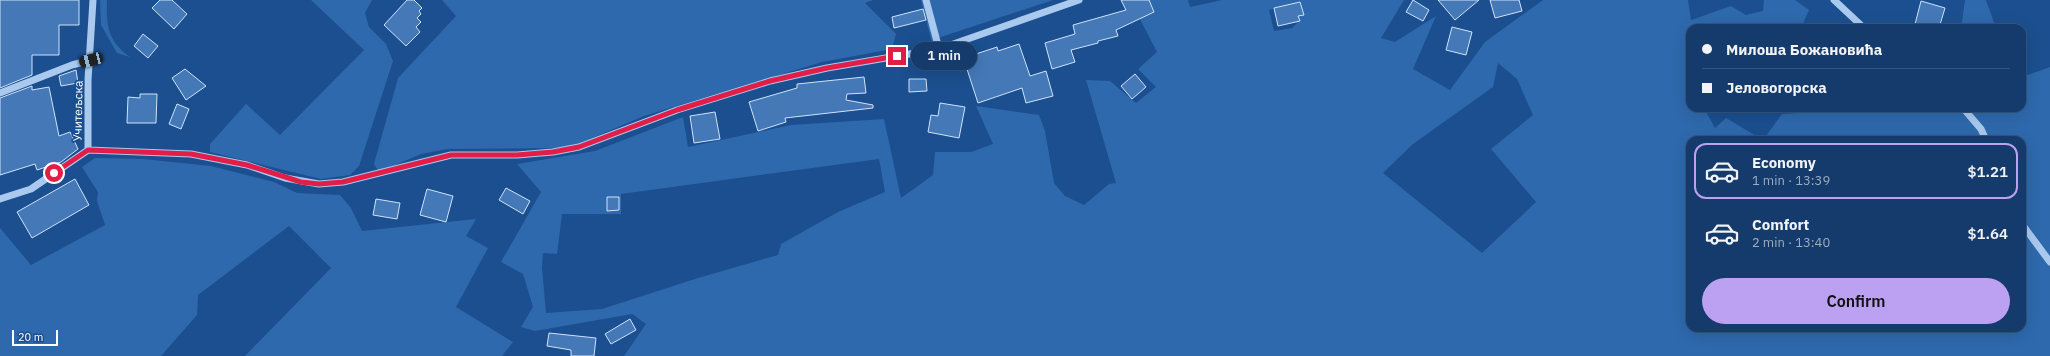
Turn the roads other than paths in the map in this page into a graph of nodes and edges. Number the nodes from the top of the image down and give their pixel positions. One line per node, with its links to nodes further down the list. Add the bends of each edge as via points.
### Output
1 (93, 0): 7 (street, Учитељска)
2 (926, 0): 6 (street)
3 (1079, 0): 6 (street)
4 (1834, 0): 5 (street)
5 (1860, 24)
6 (939, 49): 11 (street, via 827,68 770,81 677,110 579,147 517,155 451,155 333,183 301,182 247,165 191,154)
7 (91, 60): 8 (street); 11 (street, Учитељска, via 88,80)
8 (0, 93)
9 (1967, 112): 10 (street, via 1982,129)
10 (1985, 136)
11 (88, 150): 12 (street, via 31,189)
12 (0, 199)
13 (2026, 229): 14 (street)
14 (2050, 262)

